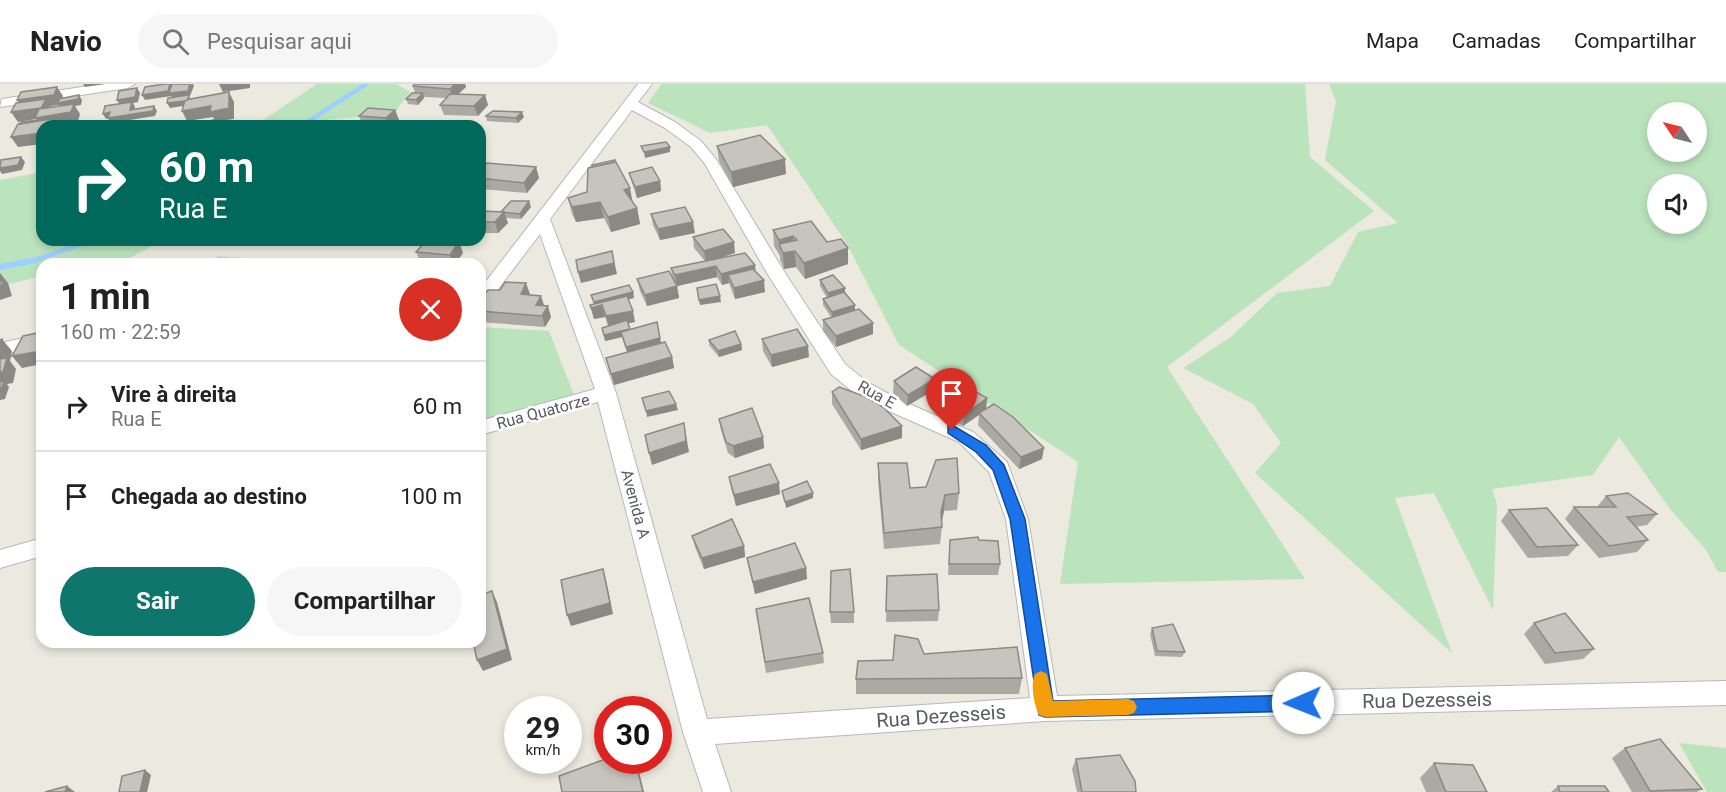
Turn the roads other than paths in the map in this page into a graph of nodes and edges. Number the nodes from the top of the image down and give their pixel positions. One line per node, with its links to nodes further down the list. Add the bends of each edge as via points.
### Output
1 (11, 84): 5 (street)
2 (128, 84): 5 (street)
3 (645, 84): 4 (street)
4 (630, 103): 6 (street); 15 (street, Rua E, via 670,125 696,144 711,162 838,369 889,403 966,437 999,468 1017,519)
5 (1, 105)
6 (543, 220): 7 (street); 10 (street, Avenida A)
7 (486, 293)
8 (36, 341): 9 (street)
9 (0, 349)
10 (606, 393): 11 (street, Rua Quatorze); 16 (street, Avenida A)
11 (486, 426)
12 (36, 550): 13 (street)
13 (0, 559)
14 (1726, 693): 15 (street, Rua Dezesseis)
15 (1045, 709): 16 (street, Rua Dezesseis)
16 (697, 732): 17 (street, Avenida A)
17 (717, 792)

